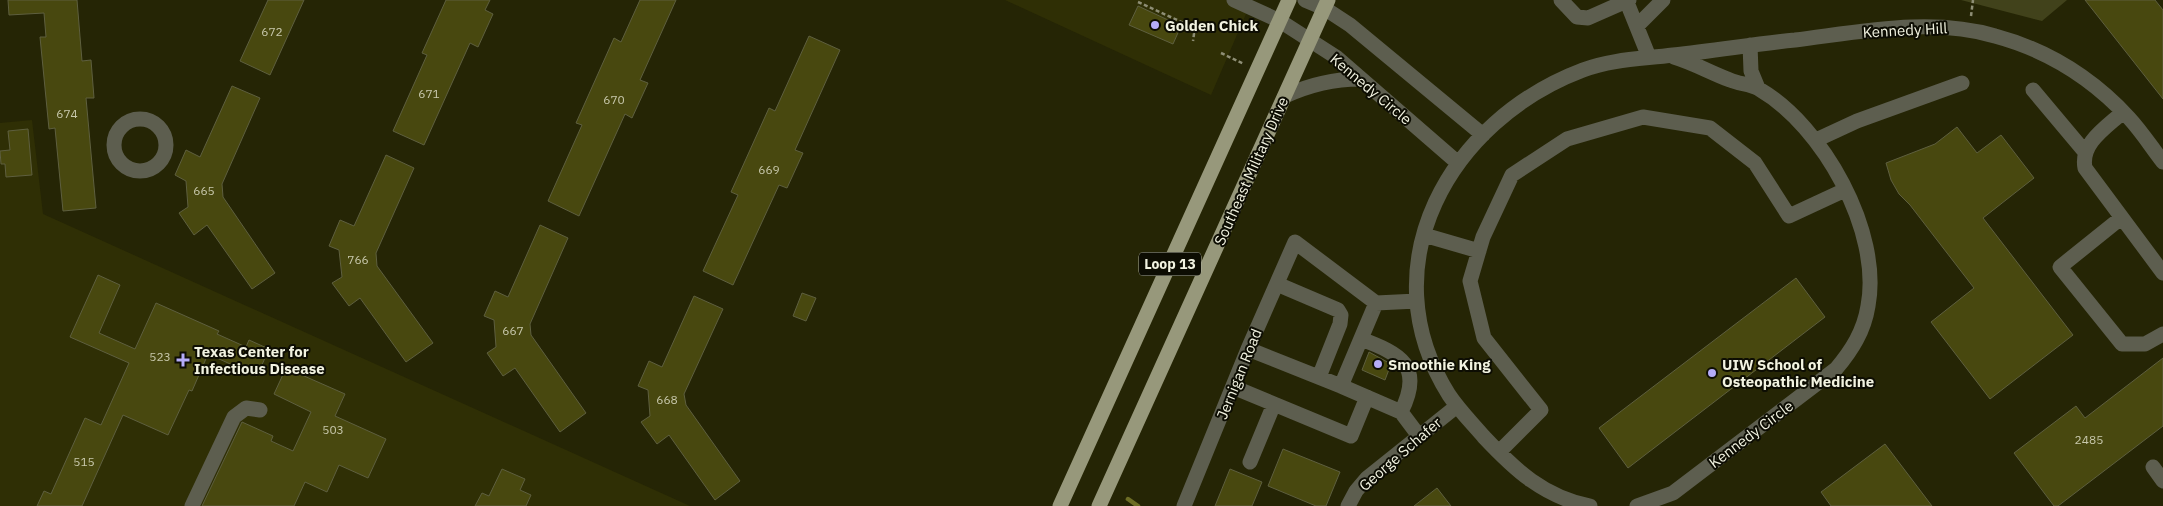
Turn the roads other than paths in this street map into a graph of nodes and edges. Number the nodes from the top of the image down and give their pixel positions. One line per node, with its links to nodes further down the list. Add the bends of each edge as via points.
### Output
1 (1234, 0): 8 (street, Kennedy Circle)
2 (1289, 0): 8 (main road, Loop 13)
3 (1305, 0): 7 (street)
4 (1561, 0): 6 (street, via 1578,16 1588,18)
5 (1663, 0): 9 (street)
6 (1628, 1): 9 (street)
7 (1326, 4): 10 (main road, Southeast Military Drive / Loop 13); 20 (street)
8 (1280, 21): 10 (street, Kennedy Circle); 50 (main road, Loop 13)
9 (1637, 26): 13 (street)
10 (1310, 41): 14 (street, Kennedy Circle, via 1336,57); 18 (main road, Southeast Military Drive / Loop 13)
11 (1750, 44): 12 (street, Kennedy Circle); 16 (street, via 1751,71); 19 (street, Kennedy Hill, via 1949,26 1996,36 2056,59 2102,92)
12 (1670, 56): 13 (street, Kennedy Circle); 16 (street, Kennedy Circle)
13 (1649, 57): 20 (street, Kennedy Circle, via 1600,65 1547,85 1508,111)
14 (1360, 78): 18 (street, via 1325,82); 24 (street, Kennedy Circle)
15 (1962, 83): 21 (street, via 1857,121)
16 (1758, 88): 21 (street, Kennedy Circle)
17 (2033, 90): 22 (street)
18 (1285, 96): 51 (main road, Southeast Military Drive / Loop 13)
19 (2123, 112): 22 (street, via 2089,143); 23 (street, Kennedy Hill)
20 (1483, 135): 24 (street, Kennedy Circle)
21 (1816, 140): 25 (street, Kennedy Circle)
22 (2085, 152): 26 (street, via 2088,174)
23 (2163, 162)
24 (1458, 163): 27 (street, Kennedy Circle, via 1435,202)
25 (1845, 190): 28 (street, via 1789,216 1754,163 1710,128 1643,116 1567,139 1512,175); 55 (street, Kennedy Circle, via 1863,231 1870,276 1869,305 1851,352 1836,369 1673,493)
26 (2122, 218): 29 (street); 33 (street, via 2060,267 2122,344 2145,344)
27 (1424, 235): 28 (street); 31 (street, Kennedy Circle, via 1417,267)
28 (1479, 251): 45 (street, via 1470,282 1484,338 1540,410)
29 (2163, 273)
30 (1277, 284): 32 (street, Jernigan Road, via 1295,242); 35 (street, Jernigan Road); 36 (street, via 1338,310 1341,315)
31 (1417, 301): 32 (street); 41 (street, Kennedy Circle, via 1423,336 1437,376)
32 (1376, 303): 34 (street)
33 (2163, 334)
34 (1362, 339): 37 (street); 43 (street, via 1385,348 1405,362 1410,387)
35 (1248, 349): 36 (street); 38 (street, Jernigan Road)
36 (1319, 377): 37 (street)
37 (1341, 386): 39 (street)
38 (1233, 387): 40 (street); 52 (street, Jernigan Road)
39 (1367, 397): 40 (street, via 1351,436); 43 (street)
40 (1274, 404): 46 (street)
41 (1457, 406): 44 (street, George Schafer); 45 (street, Kennedy Circle)
42 (260, 410): 49 (street, via 246,408 234,417)
43 (1401, 412): 44 (street)
44 (1419, 436): 53 (street, George Schafer, via 1367,478)
45 (1499, 452): 54 (street, Kennedy Circle, via 1520,474 1547,492)
46 (1250, 462)
47 (2152, 467): 48 (street)
48 (2163, 481)
49 (192, 506)
50 (1060, 506)
51 (1098, 506)
52 (1184, 506)
53 (1348, 506)
54 (1590, 506)
55 (1637, 506)

